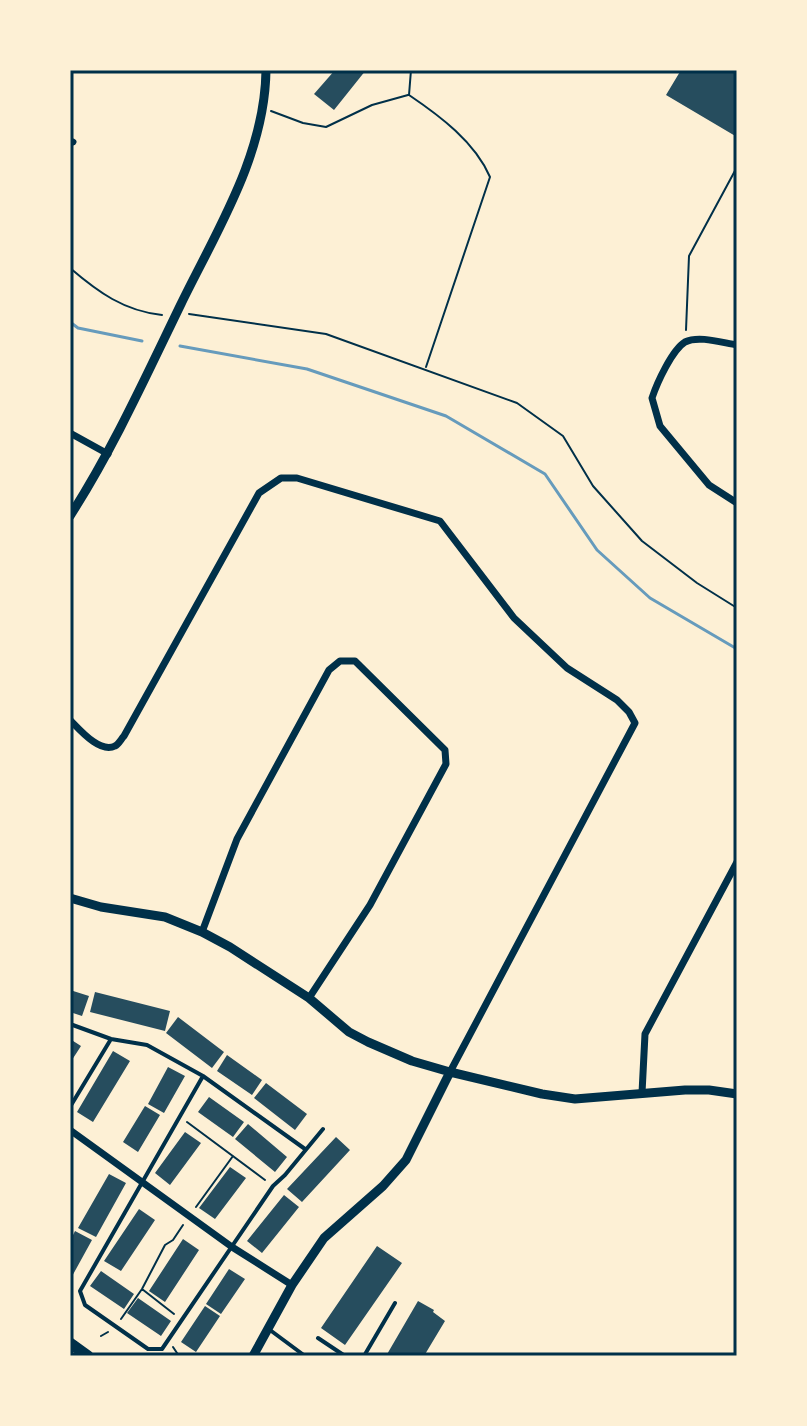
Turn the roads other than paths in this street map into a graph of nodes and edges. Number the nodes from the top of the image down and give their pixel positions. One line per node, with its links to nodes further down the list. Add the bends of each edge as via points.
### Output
1 (266, 70): 4 (street, via 256,144 245,172)
2 (737, 345): 5 (street, via 686,342 652,398 660,426 709,485)
3 (70, 433): 4 (street)
4 (108, 454): 6 (street)
5 (737, 503)
6 (70, 516)
7 (70, 720): 14 (street, via 106,747 124,736 259,493 281,478 297,478 440,521 514,618 567,668 617,700 635,723)
8 (737, 862): 16 (street, via 645,1034)
9 (70, 898): 10 (street, via 165,917)
10 (202, 932): 11 (street); 11 (street, via 237,839 329,670 340,661 355,661 445,750 446,764 370,905)
11 (309, 998): 14 (street, via 349,1032 383,1050)
12 (70, 1024): 13 (lane)
13 (111, 1039): 15 (lane, via 147,1045); 18 (lane)
14 (450, 1072): 16 (street, via 575,1099); 24 (street, via 406,1160 324,1238)
15 (203, 1076): 21 (lane); 22 (lane)
16 (642, 1093): 17 (street)
17 (737, 1094)
18 (70, 1107)
19 (323, 1129): 21 (lane)
20 (70, 1130): 22 (street)
21 (306, 1150): 23 (lane, via 273,1186)
22 (142, 1180): 23 (street); 23 (lane, via 80,1291 85,1305 148,1349 162,1349)
23 (232, 1247): 24 (street)
24 (292, 1285): 26 (street)
25 (395, 1303): 33 (lane)
26 (268, 1328): 29 (street); 31 (lane)
27 (318, 1338): 32 (lane)
28 (70, 1343): 30 (main road)
29 (256, 1355)
30 (88, 1356)
31 (305, 1356)
32 (345, 1356)
33 (364, 1356)

